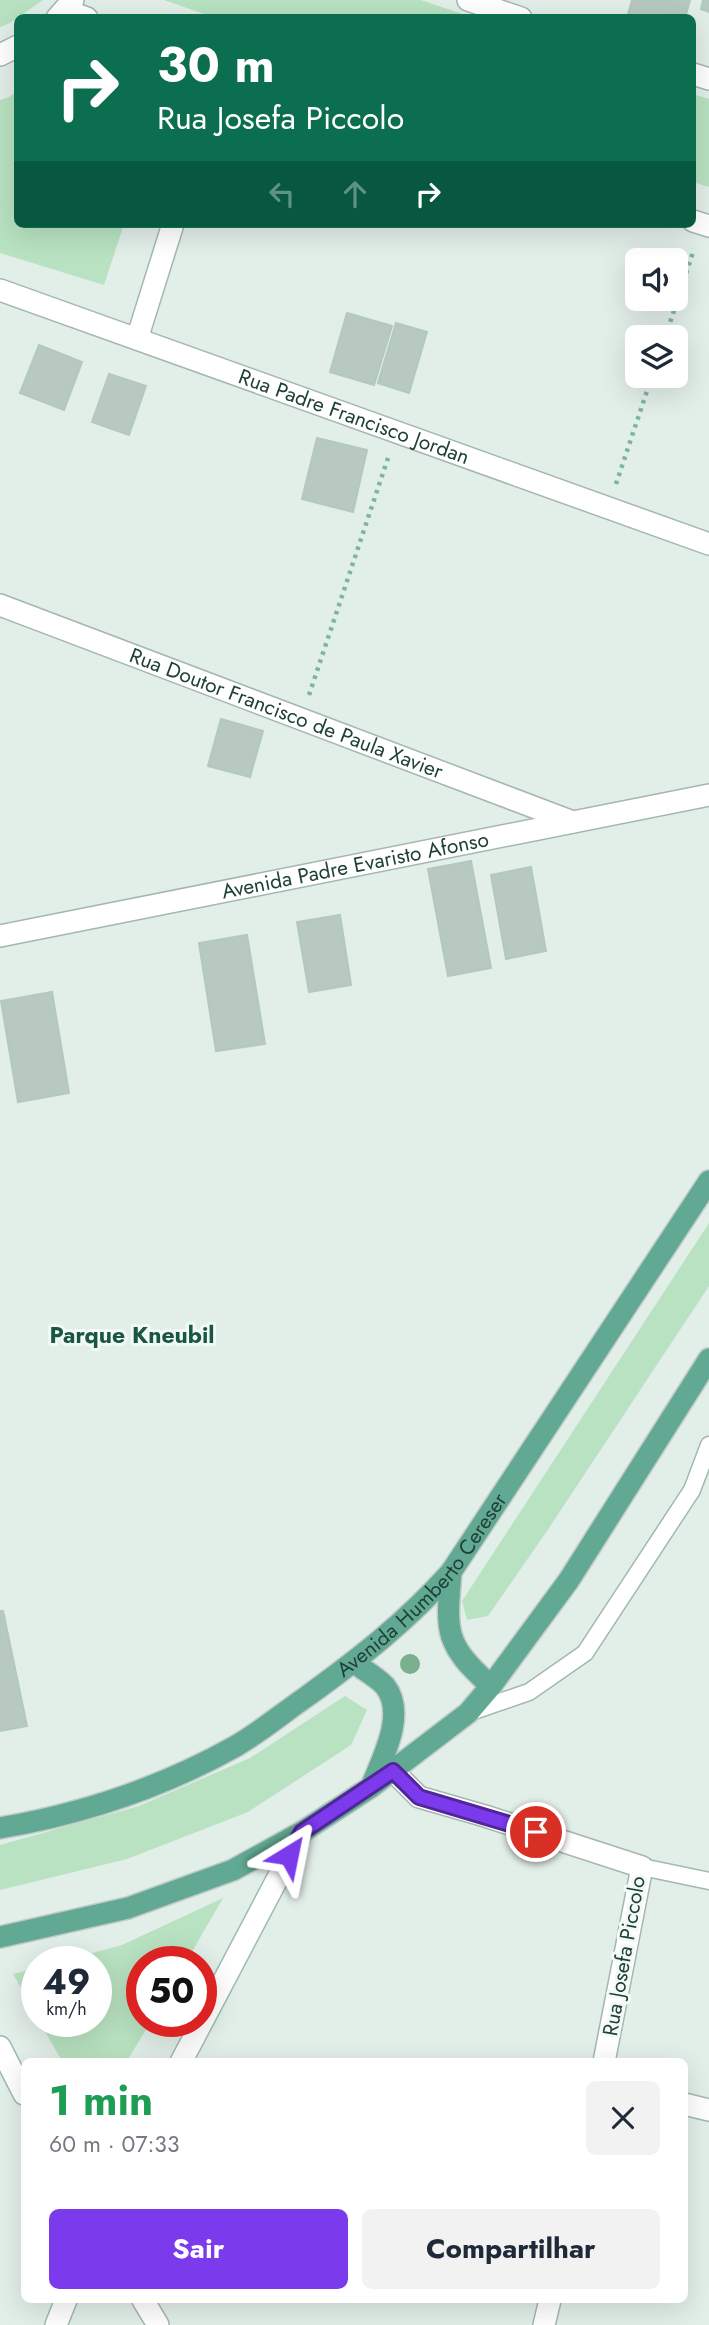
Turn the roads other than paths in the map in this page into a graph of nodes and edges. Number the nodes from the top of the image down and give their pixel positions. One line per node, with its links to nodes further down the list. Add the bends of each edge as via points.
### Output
1 (468, 0): 2 (street)
2 (509, 14)
3 (172, 228): 5 (street)
4 (0, 290): 5 (street, Rua Padre Francisco Jordan)
5 (137, 339): 6 (street, Rua Padre Francisco Jordan)
6 (709, 544)
7 (0, 605): 9 (street, Rua Doutor Francisco de Paula Xavier)
8 (709, 794): 9 (street, Avenida Padre Evaristo Afonso)
9 (573, 822): 10 (street, Avenida Padre Evaristo Afonso)
10 (0, 936)
11 (709, 1181): 14 (main road, Avenida Humberto Cereser)
12 (709, 1359): 16 (main road, via 569,1580)
13 (709, 1445): 17 (lane, via 692,1490 585,1653 529,1692)
14 (452, 1573): 15 (main road, Avenida Humberto Cereser, via 416,1611); 16 (main road, via 448,1622 453,1644)
15 (354, 1663): 19 (main road, via 383,1683 393,1707 394,1721); 20 (main road, Avenida Humberto Cereser, via 238,1744 182,1774 99,1805)
16 (491, 1686): 17 (main road)
17 (468, 1713): 18 (main road)
18 (393, 1771): 19 (main road); 22 (street, Rua Josefa Piccolo, via 419,1797)
19 (371, 1787): 21 (main road)
20 (0, 1828)
21 (302, 1832): 24 (main road, via 233,1870 128,1908); 26 (street)
22 (642, 1867): 23 (lane); 27 (street, Rua Josefa Piccolo)
23 (709, 1881)
24 (0, 1937)
25 (0, 2047): 28 (street)
26 (183, 2058)
27 (605, 2058)
28 (21, 2088)
29 (688, 2105): 30 (street)
30 (709, 2110)
31 (65, 2303): 34 (street)
32 (144, 2303): 35 (street)
33 (549, 2303): 36 (street)
34 (56, 2325)
35 (158, 2325)
36 (544, 2325)

